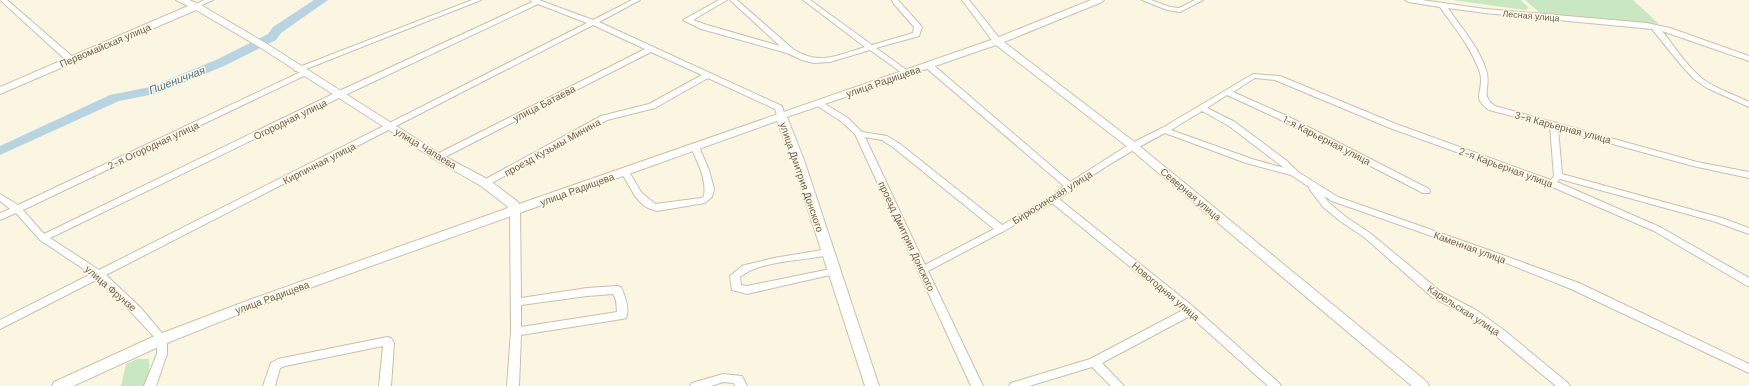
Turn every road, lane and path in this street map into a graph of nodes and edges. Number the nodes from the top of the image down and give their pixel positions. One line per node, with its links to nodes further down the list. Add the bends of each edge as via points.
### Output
1 (3, 0): 25 (street)
2 (181, 0): 16 (main road, улица Чапаева)
3 (210, 0): 16 (street, Первомайская улица)
4 (478, 0): 27 (street, 2-я Огородная улица)
5 (637, 0): 18 (street, Кирпичная улица)
6 (724, 0): 23 (street, via 687,20)
7 (733, 0): 23 (street)
8 (806, 0): 21 (street)
9 (895, 0): 21 (street, via 918,27 918,31 908,37)
10 (965, 0): 20 (street, Северная улица)
11 (1099, 0): 20 (main road, улица Радищева)
12 (1145, 0): 13 (street, via 1169,9 1180,10)
13 (1200, 0)
14 (1408, 0): 17 (street, Лесная улица)
15 (535, 1): 18 (street, улица Дмитрия Донского); 33 (street, Огородная улица)
16 (196, 6): 25 (main road, Первомайская улица); 27 (main road, улица Чапаева)
17 (1443, 6): 19 (street, Лесная улица); 38 (street, 3-я Карьерная улица, via 1478,58 1485,77 1482,98 1484,103 1492,108)
18 (592, 22): 22 (street, улица Дмитрия Донского); 39 (street, Кирпичная улица)
19 (1655, 27): 24 (street, Лесная улица); 35 (street, via 1697,77)
20 (997, 41): 26 (main road, улица Радищева); 42 (main road, Северная улица)
21 (871, 48): 23 (street, via 818,62); 28 (street)
22 (650, 49): 29 (street, улица Дмитрия Донского); 44 (street, улица Батаева)
23 (790, 52)
24 (1749, 59)
25 (71, 60): 31 (main road, Первомайская улица)
26 (928, 65): 28 (main road, улица Радищева); 51 (street)
27 (302, 71): 33 (main road, улица Чапаева); 55 (street, 2-я Огородная улица)
28 (905, 73): 34 (main road, улица Радищева)
29 (708, 75): 37 (street, улица Дмитрия Донского, via 779,108); 49 (street, проезд Кузьмы Минина, via 652,106 604,118)
30 (1253, 76): 32 (street, Бирюсинская улица); 48 (street, 2-я Карьерная улица, via 1277,78 1393,126)
31 (0, 91)
32 (1227, 92): 36 (street, Бирюсинская улица); 52 (street, 1-я Карьерная улица)
33 (340, 94): 39 (main road, улица Чапаева); 60 (street, Огородная улица)
34 (817, 103): 37 (main road, улица Радищева); 41 (street, проезд Дмитрия Донского, via 854,126)
35 (1749, 104)
36 (1202, 108): 40 (street, Бирюсинская улица); 46 (street, Каменная улица, via 1237,128)
37 (781, 116): 43 (main road, улица Радищева); 61 (main road, улица Дмитрия Донского)
38 (1554, 125): 47 (street, 3-я Карьерная улица, via 1696,164); 48 (street)
39 (390, 126): 44 (main road, улица Чапаева); 64 (street, Кирпичная улица)
40 (1165, 130): 42 (street, Бирюсинская улица); 46 (street, via 1249,161)
41 (859, 134): 58 (street, Бирюсинская улица, via 884,138 898,146); 62 (street, проезд Дмитрия Донского)
42 (1133, 146): 51 (street, Бирюсинская улица); 85 (main road, Северная улица)
43 (695, 147): 45 (main road, улица Радищева); 45 (street, via 707,176 709,195 702,201 652,208 646,204)
44 (438, 157): 49 (main road, улица Чапаева)
45 (625, 172): 56 (main road, улица Радищева)
46 (1295, 174): 50 (street, Каменная улица)
47 (1749, 175)
48 (1556, 180): 59 (street, 2-я Карьерная улица, via 1719,220); 65 (street, 2-я Карьерная улица, via 1657,229)
49 (485, 183): 56 (main road, улица Чапаева, via 512,204)
50 (1312, 185): 72 (street, Каменная улица, via 1334,200 1575,286); 86 (street, Карельская улица, via 1326,204 1343,219 1367,235 1436,294 1472,313)
51 (1070, 186): 54 (street, Бирюсинская улица)
52 (1426, 190)
53 (0, 196): 55 (street, улица Фрунзе)
54 (1053, 199): 58 (street, Бирюсинская улица); 67 (street, Новогодняя улица)
55 (17, 209): 57 (street, 2-я Огородная улица); 60 (street, улица Фрунзе)
56 (515, 211): 66 (street); 70 (main road, улица Радищева, via 257,302)
57 (0, 217)
58 (1001, 229): 62 (street)
59 (1749, 231)
60 (44, 238): 64 (street, улица Фрунзе)
61 (828, 252): 63 (main road, улица Дмитрия Донского); 63 (street, via 745,268 735,276 736,287 747,290)
62 (923, 270): 81 (street, проезд Дмитрия Донского)
63 (835, 271): 80 (main road, улица Дмитрия Донского)
64 (100, 275): 68 (street, Кирпичная улица); 70 (street, улица Фрунзе)
65 (1749, 282)
66 (516, 302): 69 (street); 69 (street, via 617,290 622,315)
67 (1191, 311): 71 (street); 84 (street, Новогодняя улица)
68 (0, 325)
69 (516, 332): 77 (street)
70 (162, 339): 73 (main road, улица Радищева); 74 (street, via 162,354)
71 (1094, 362): 82 (street); 83 (street)
72 (1749, 369)
73 (59, 386)
74 (150, 386)
75 (269, 386): 76 (street, via 275,366 282,362 387,340 389,343)
76 (385, 386)
77 (513, 386)
78 (696, 386): 79 (street, via 723,378 738,379)
79 (740, 386)
80 (872, 386)
81 (977, 386)
82 (1015, 386)
83 (1118, 386)
84 (1276, 386)
85 (1422, 386)
86 (1564, 386)

